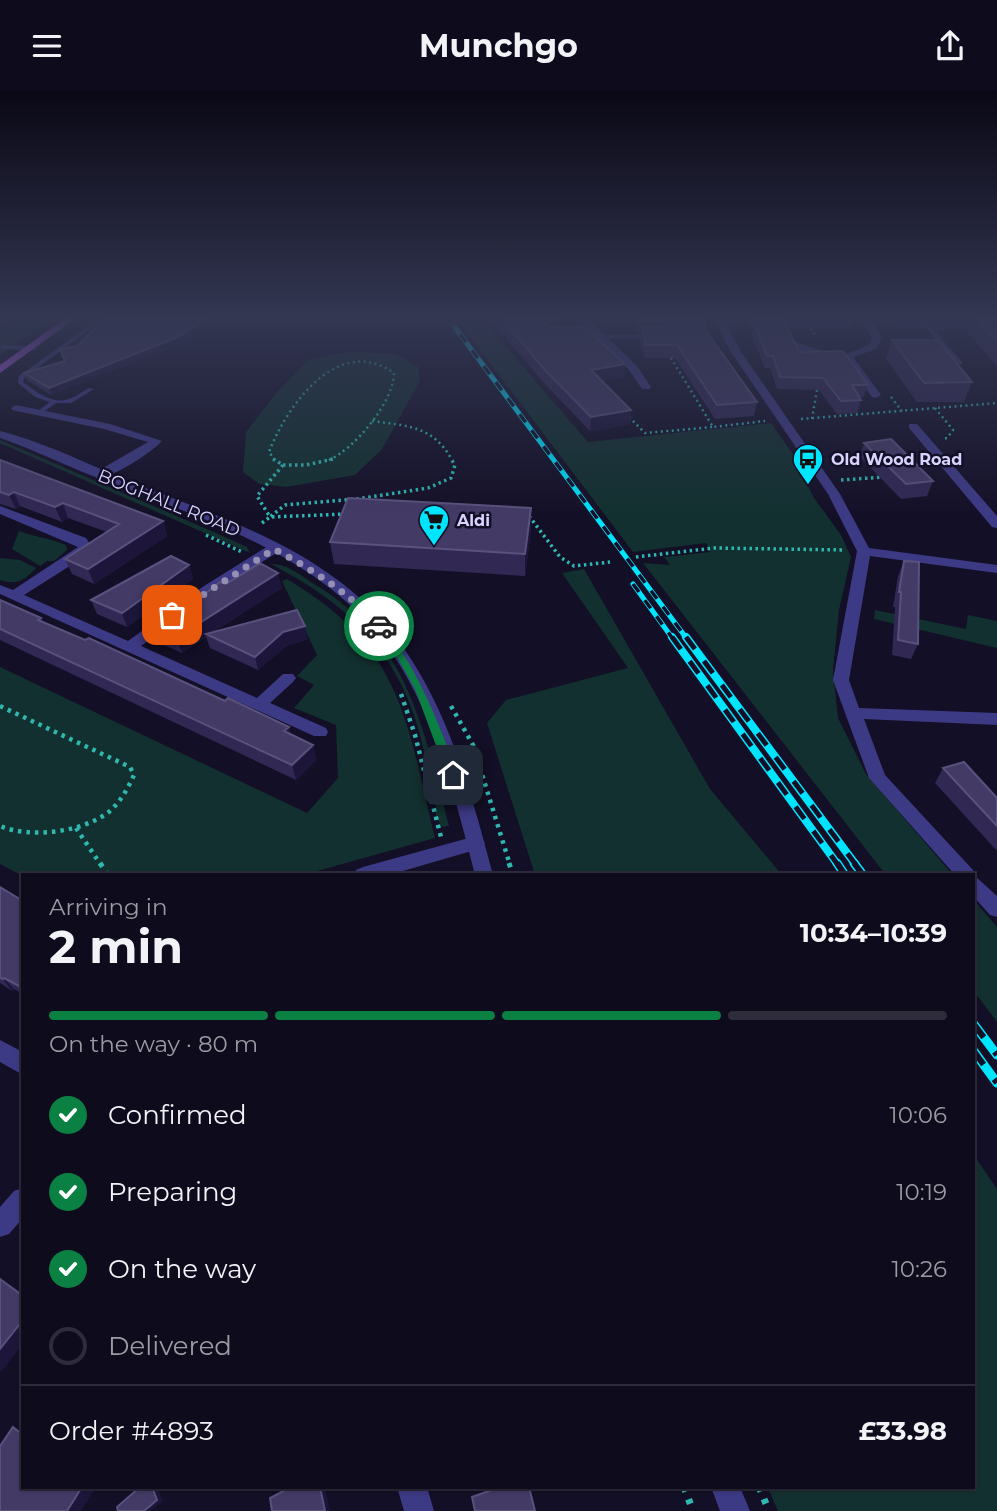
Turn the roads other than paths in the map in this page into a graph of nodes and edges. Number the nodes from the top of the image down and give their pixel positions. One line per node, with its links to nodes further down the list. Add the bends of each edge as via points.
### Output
1 (23, 384): 8 (lane, via 37,396)
2 (644, 384): 5 (street)
3 (759, 384): 18 (street, via 826,481)
4 (868, 384): 7 (street)
5 (646, 387)
6 (90, 389): 8 (lane, via 69,401)
7 (876, 395)
8 (55, 401): 10 (lane)
9 (16, 408): 10 (street)
10 (40, 412): 11 (street); 14 (street, via 156,441)
11 (27, 423)
12 (914, 426): 16 (street)
13 (0, 434): 14 (street, BOGHALL ROAD)
14 (100, 475): 17 (street, BOGHALL ROAD)
15 (0, 510): 20 (street, via 81,541 85,547)
16 (997, 524)
17 (274, 549): 21 (street); 27 (street, BOGHALL ROAD, via 318,572 362,607 400,653 438,730)
18 (864, 551): 19 (street); 24 (street, via 841,680)
19 (997, 569)
20 (7, 592): 21 (street)
21 (128, 648): 23 (street)
22 (288, 678): 23 (street)
23 (260, 704): 26 (street)
24 (852, 713): 25 (street); 30 (street, via 877,778)
25 (997, 719)
26 (320, 732)
27 (476, 843): 28 (street); 29 (street, BOGHALL ROAD)
28 (370, 873)
29 (484, 873)
30 (964, 873)
31 (975, 885): 32 (street)
32 (997, 909)
33 (0, 1050): 34 (street)
34 (21, 1064)
35 (21, 1202): 36 (street)
36 (0, 1225)
37 (413, 1489): 39 (street)
38 (726, 1489): 40 (street)
39 (419, 1511)
40 (735, 1511)

